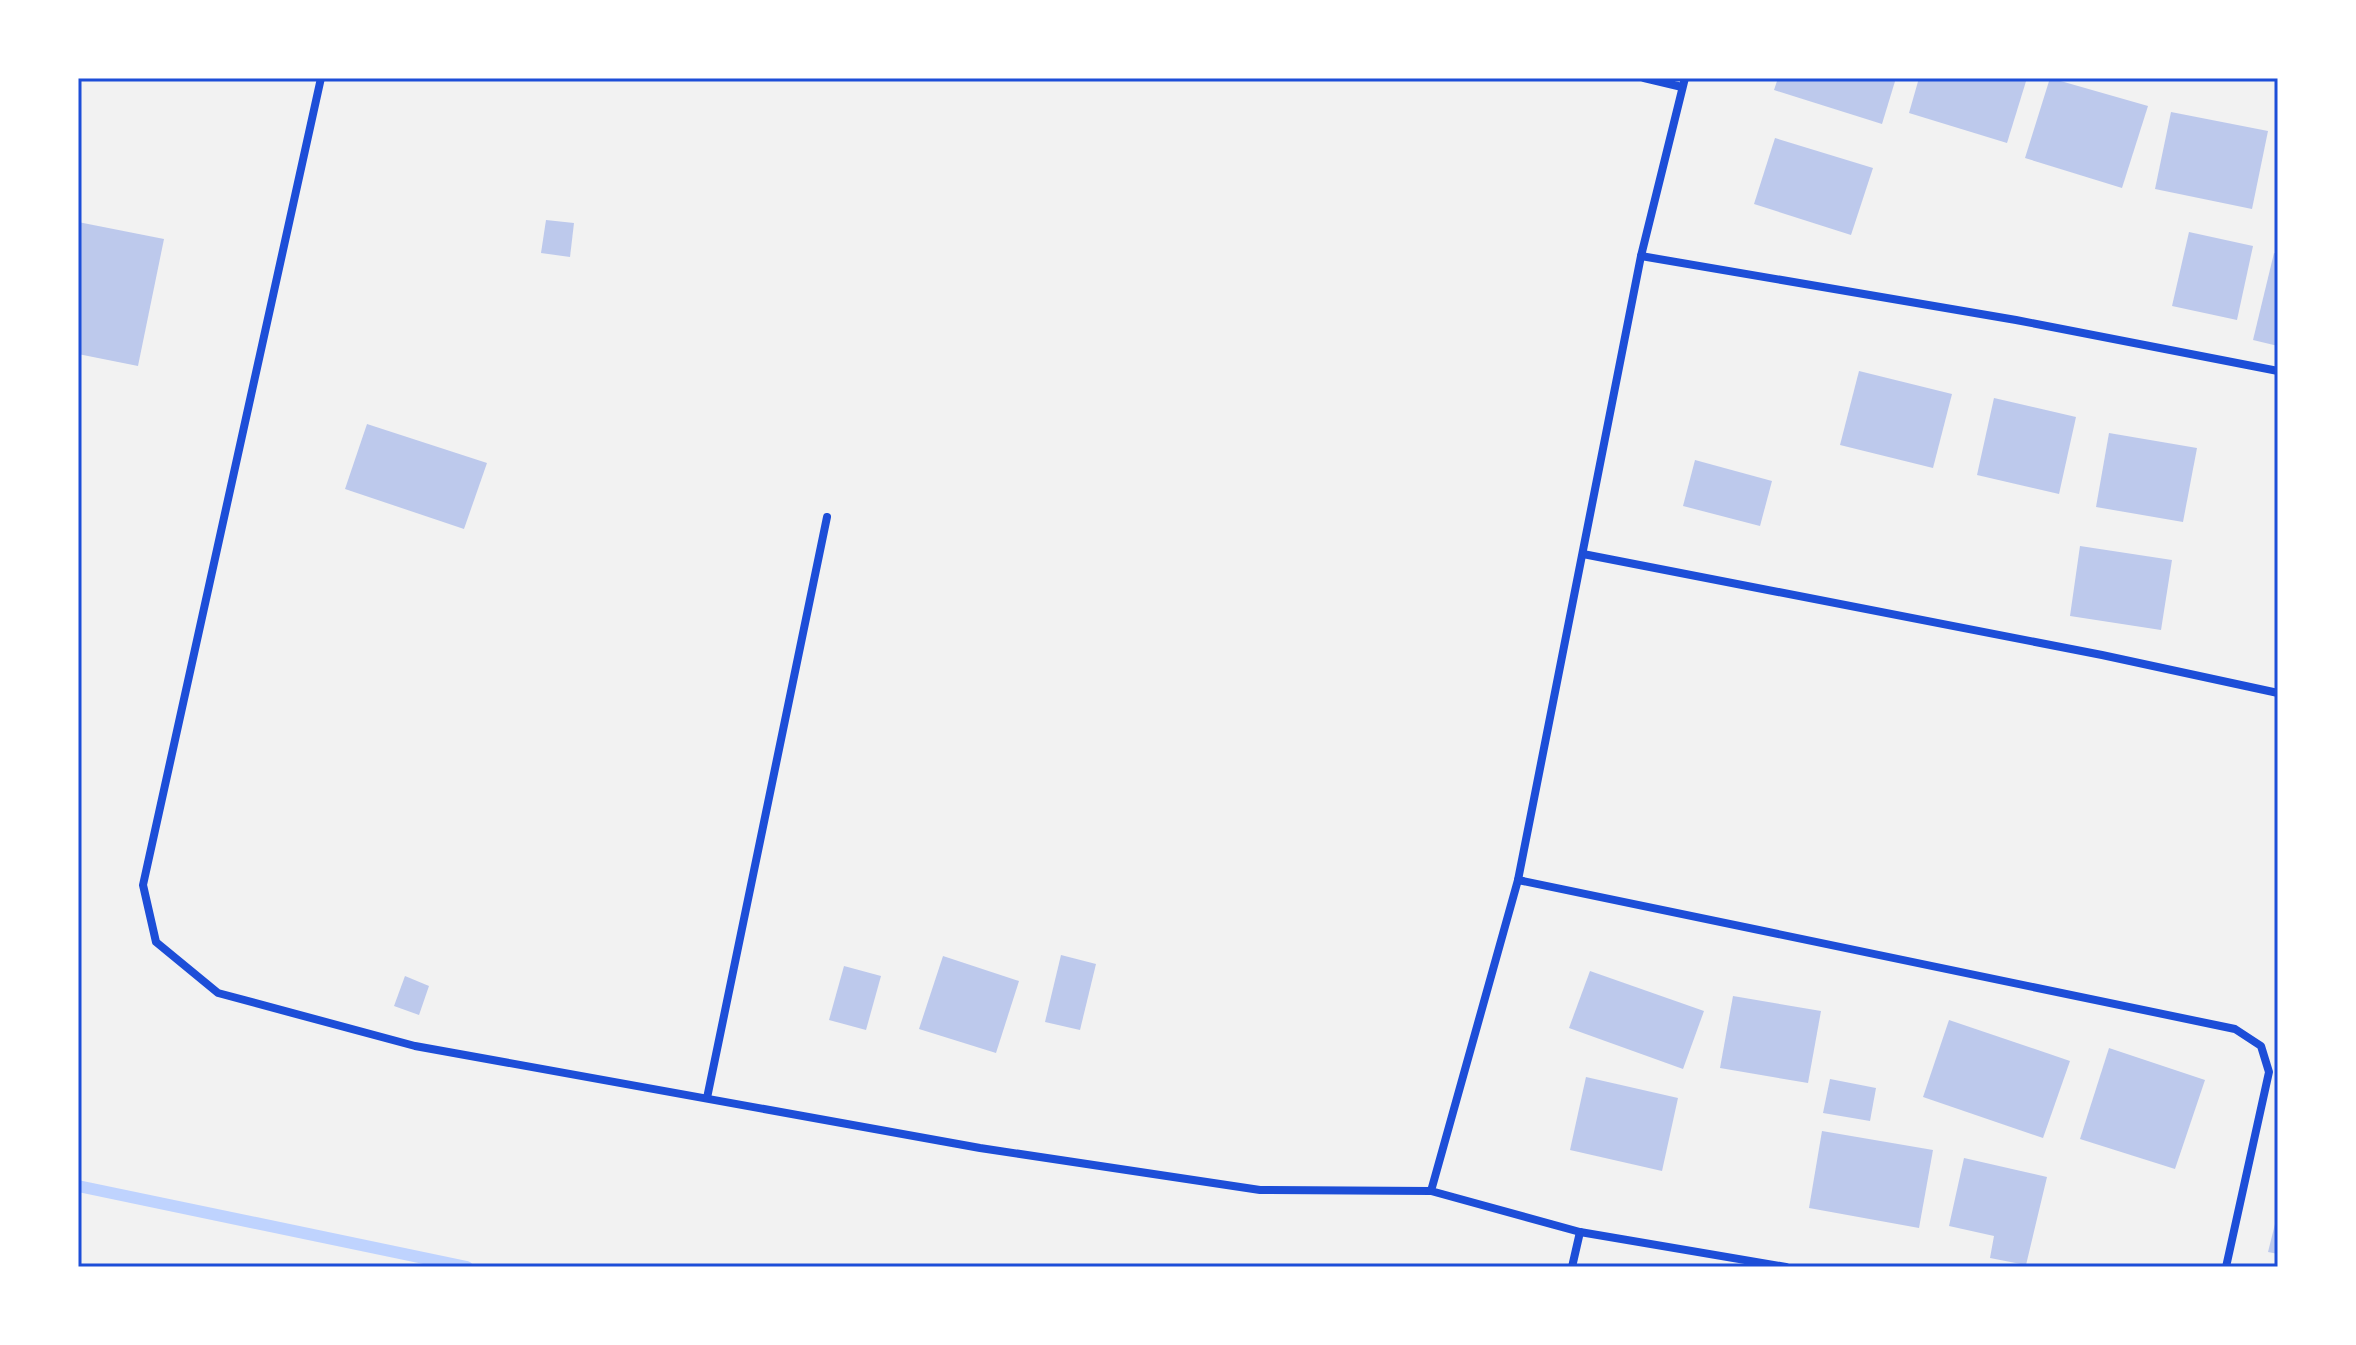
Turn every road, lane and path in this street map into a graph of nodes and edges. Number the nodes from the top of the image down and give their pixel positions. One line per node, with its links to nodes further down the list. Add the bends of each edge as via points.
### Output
1 (321, 78): 10 (street, via 143,885 156,942 218,993 415,1046)
2 (1644, 78): 3 (street)
3 (1684, 83): 4 (street)
4 (1641, 256): 5 (street); 7 (street)
5 (2278, 371)
6 (827, 517): 10 (street)
7 (1583, 554): 8 (street); 9 (street)
8 (2278, 693)
9 (1518, 880): 11 (street); 15 (street, via 2235,1029 2261,1046 2269,1072)
10 (707, 1098): 11 (street, via 980,1148 1260,1190)
11 (1431, 1191): 12 (street)
12 (1580, 1232): 13 (street); 14 (street)
13 (1572, 1267)
14 (1786, 1267)
15 (2226, 1267)

